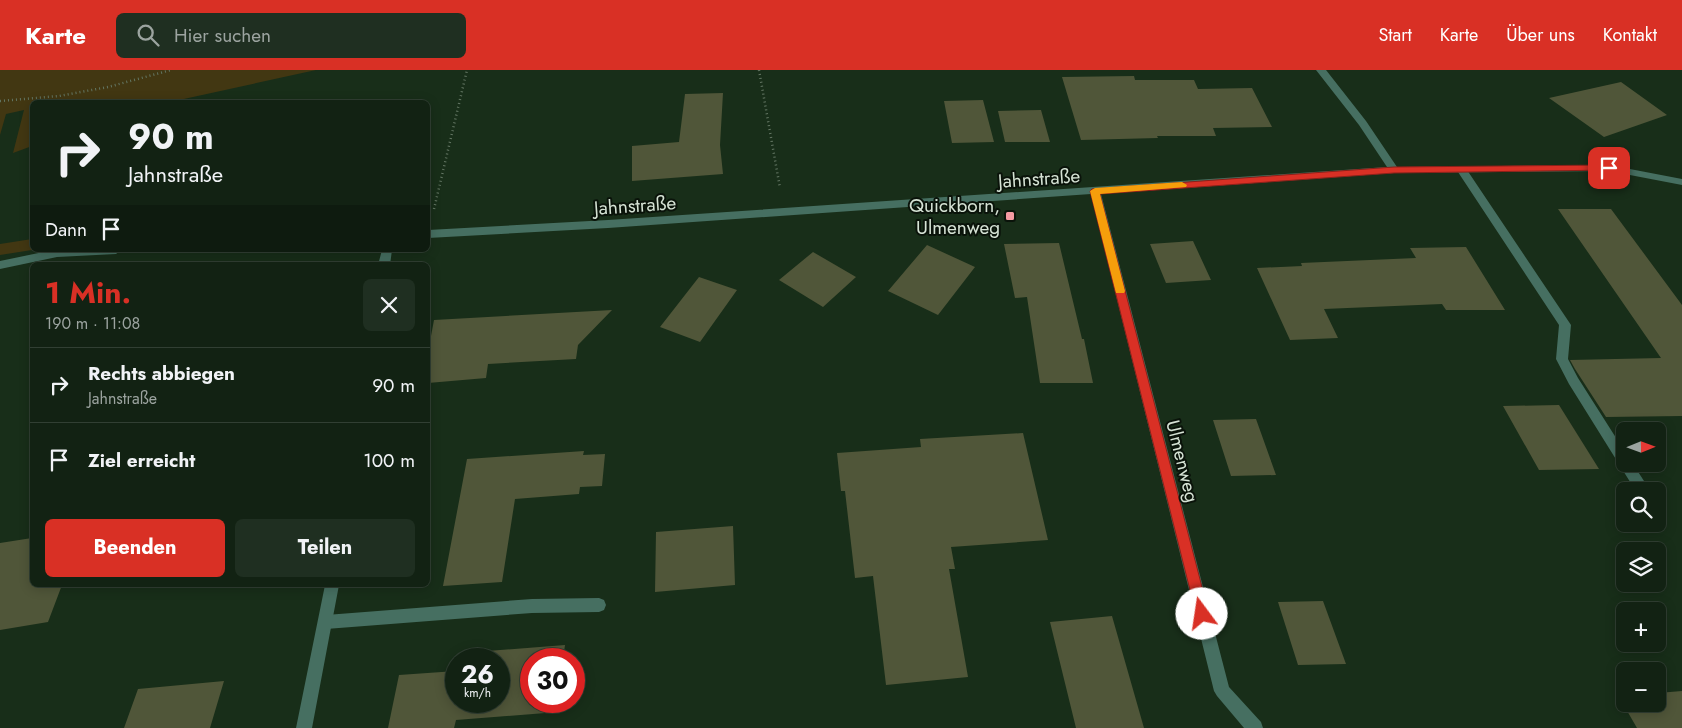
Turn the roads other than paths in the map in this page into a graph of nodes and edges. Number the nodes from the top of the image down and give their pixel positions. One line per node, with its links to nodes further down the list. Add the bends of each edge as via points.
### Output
1 (1321, 70): 3 (street, via 1363,123)
2 (1461, 169): 3 (street, Jahnstraße); 4 (street, Jahnstraße, via 1609,168); 9 (street, via 1565,325 1562,359)
3 (1394, 170): 5 (street, Jahnstraße)
4 (1682, 182)
5 (1095, 191): 6 (street, Jahnstraße); 16 (street, Ulmenweg, via 1222,691)
6 (430, 234)
7 (77, 252): 8 (street)
8 (0, 265)
9 (1616, 449)
10 (1631, 472): 11 (street)
11 (1637, 481)
12 (332, 587): 14 (street)
13 (599, 605): 14 (street, via 532,606)
14 (326, 622): 15 (street)
15 (304, 728)
16 (1255, 728)

